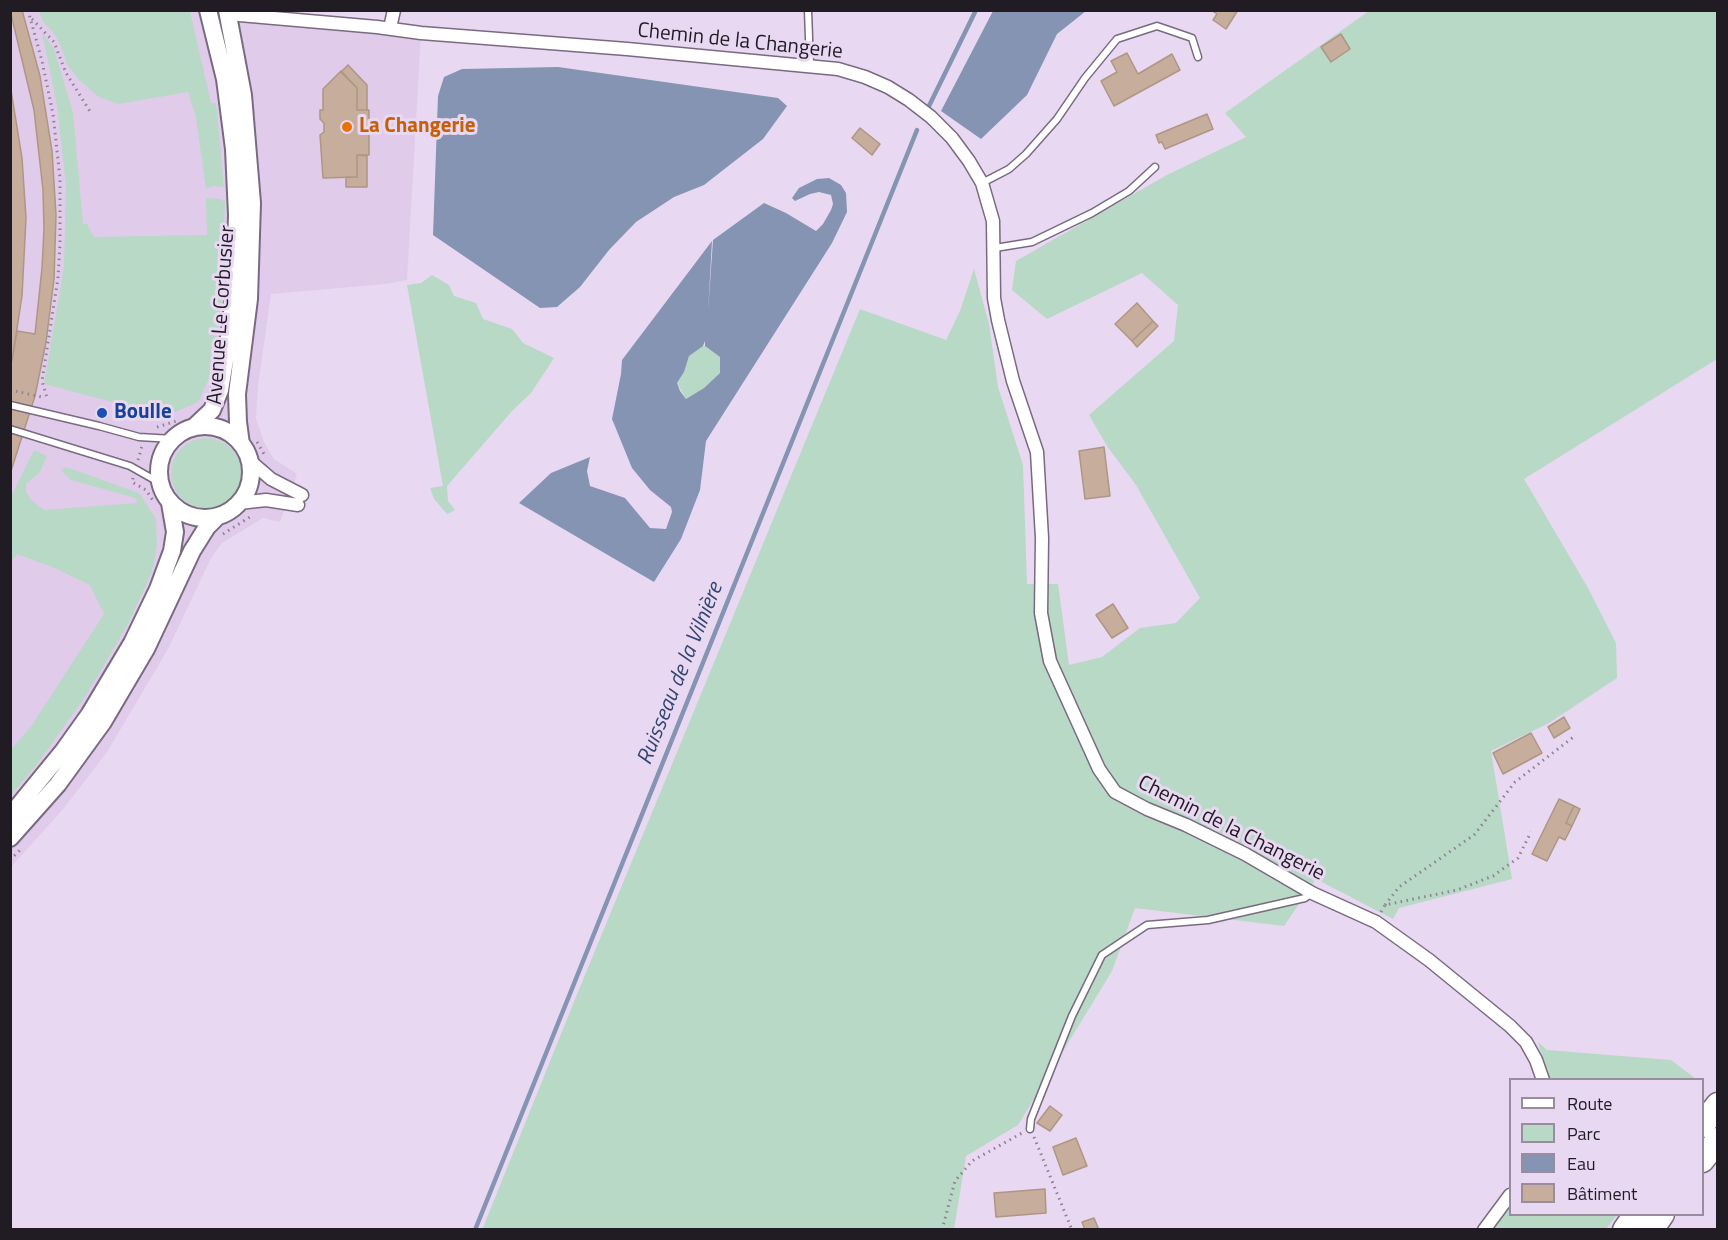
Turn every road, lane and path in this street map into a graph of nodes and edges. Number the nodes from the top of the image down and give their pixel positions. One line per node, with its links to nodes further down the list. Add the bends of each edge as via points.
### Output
1 (28, 10): 6 (path)
2 (208, 10): 16 (street, Avenue Le Corbusier, via 225,79 234,149 237,235 231,325 220,390 212,410)
3 (394, 10): 7 (street)
4 (808, 10): 9 (lane)
5 (227, 12): 7 (street, Chemin de la Changerie); 20 (street, Avenue Le Corbusier, via 243,95 252,203 249,299 237,394)
6 (30, 17): 10 (path, via 54,42 66,73); 14 (path, via 53,114 60,178 58,278 42,381 44,397)
7 (390, 28): 9 (street, Chemin de la Changerie)
8 (1198, 57): 12 (lane, via 1192,38 1157,26 1117,39 1026,154 1009,169)
9 (810, 66): 12 (street, Chemin de la Changerie, via 865,77 909,100 952,138)
10 (91, 113)
11 (1155, 166): 13 (lane, via 1129,191 1092,213 1032,242)
12 (982, 183): 13 (street, Chemin de la Changerie, via 993,221)
13 (995, 248): 33 (street, Chemin de la Changerie, via 994,298 998,320 1037,452 1041,613 1050,661 1084,740 1115,792 1245,854)
14 (10, 390)
15 (10, 405): 18 (lane)
16 (191, 422): 18 (path, via 148,426); 19 (street); 20 (street, via 218,428)
17 (10, 429): 24 (lane)
18 (144, 437): 19 (lane); 24 (path)
19 (173, 439): 25 (street, via 160,459)
20 (241, 444): 23 (street)
21 (137, 445): 22 (path)
22 (134, 453)
23 (249, 460): 27 (street, via 250,483); 27 (street, via 300,500)
24 (136, 469): 25 (lane); 26 (path, via 132,482)
25 (160, 483): 26 (street)
26 (163, 503): 28 (street, via 192,516); 30 (street, via 174,532 172,551 132,643 89,715)
27 (239, 503): 28 (street)
28 (217, 517): 32 (street, via 192,551 146,649 103,722 58,784)
29 (1576, 735): 34 (path, via 1515,782 1474,835 1399,887)
30 (10, 816)
31 (1531, 832): 34 (path, via 1518,858 1493,876 1457,890)
32 (10, 838)
33 (1312, 893): 35 (street, Chemin de la Changerie); 39 (lane, via 1305,898 1208,920 1147,926 1102,955 1072,1016)
34 (1385, 905): 35 (path)
35 (1376, 922): 36 (street, Chemin de la Changerie, via 1510,1026 1526,1042)
36 (1543, 1078)
37 (1718, 1105): 38 (highway)
38 (1704, 1122)
39 (1030, 1128): 45 (path, via 972,1161 955,1182); 46 (path)
40 (1718, 1140): 41 (highway)
41 (1704, 1158)
42 (1509, 1196): 47 (street)
43 (1635, 1216): 48 (highway)
44 (1661, 1216): 49 (highway)
45 (942, 1230)
46 (1072, 1230)
47 (1484, 1230)
48 (1625, 1230)
49 (1651, 1230)

